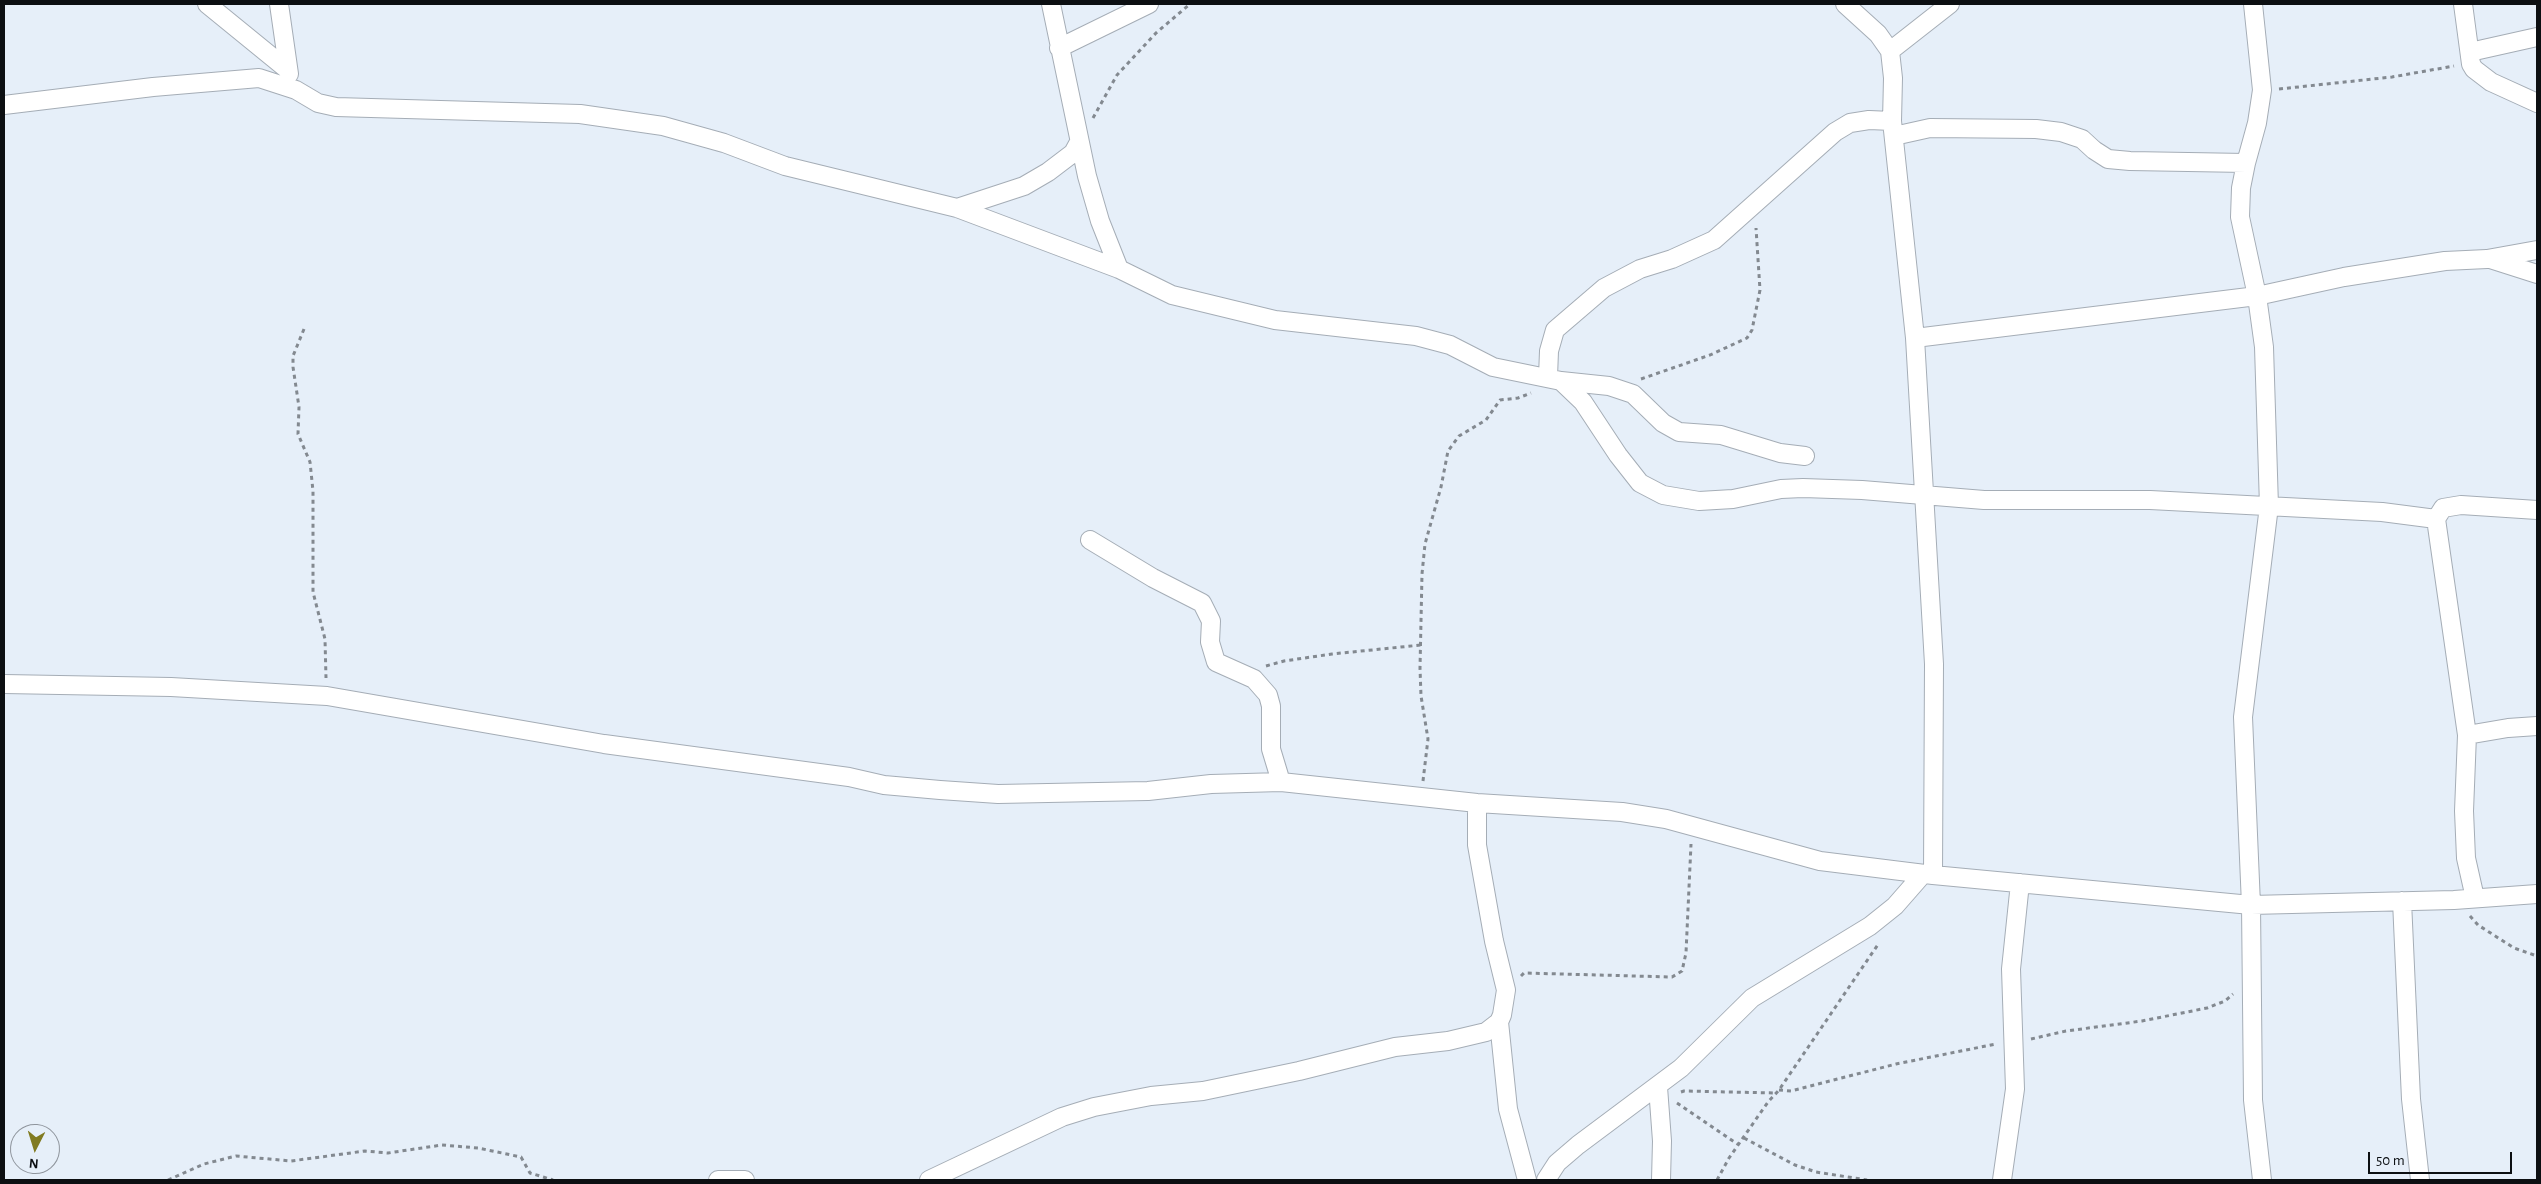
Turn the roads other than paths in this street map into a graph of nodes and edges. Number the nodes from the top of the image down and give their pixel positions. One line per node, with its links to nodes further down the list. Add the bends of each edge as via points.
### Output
1 (207, 4): 13 (street)
2 (278, 4): 13 (street)
3 (1050, 4): 10 (street)
4 (1149, 4): 10 (street)
5 (1845, 4): 11 (street, via 1878,34)
6 (1950, 4): 11 (street)
7 (2253, 4): 19 (street, via 2262,90)
8 (2462, 4): 12 (street)
9 (2537, 37): 12 (street)
10 (1059, 48): 18 (street)
11 (1890, 51): 17 (street)
12 (2470, 52): 15 (street, via 2474,69 2490,82)
13 (288, 70): 14 (street)
14 (296, 90): 16 (street, via 259,78); 20 (street, via 318,104 336,107 580,114 663,126 724,143 785,166)
15 (2537, 102)
16 (4, 105)
17 (1893, 129): 19 (street, via 2036,129 2082,139 2108,159); 26 (street); 27 (street, via 1869,120 1834,132 1714,240 1640,269 1604,288 1556,330 1549,351)
18 (1079, 142): 20 (street, via 1073,153 1024,186); 23 (street, via 1100,222)
19 (2246, 163): 25 (street, via 2240,217)
20 (957, 208): 23 (street)
21 (2537, 250): 22 (street)
22 (2488, 259): 24 (street); 25 (street, via 2445,261 2344,277)
23 (1118, 269): 27 (street, via 1172,295 1211,306 1275,320 1416,336 1450,345 1493,367)
24 (2537, 274)
25 (2257, 296): 26 (street); 30 (street, via 2264,347)
26 (1915, 338): 29 (street)
27 (1555, 379): 28 (street, via 1609,386 1633,394 1663,423 1679,432 1721,435 1780,453); 29 (street, via 1583,402 1640,483 1663,495 1699,501 1803,488)
28 (1805, 456)
29 (1923, 495): 30 (street, via 1984,500 2150,500); 39 (street, via 1934,664)
30 (2269, 506): 32 (street, via 2382,512); 44 (street, via 2243,717)
31 (2537, 510): 32 (street, via 2460,505 2444,508)
32 (2436, 519): 36 (street)
33 (1090, 540): 37 (street, via 1202,603 1211,620 1210,642 1216,662 1258,683 1268,695 1271,749)
34 (4, 684): 37 (street, via 326,696 604,744 940,790 998,794 1138,792 1211,784)
35 (2537, 726): 36 (street)
36 (2467, 735): 42 (street, via 2466,858)
37 (1281, 782): 38 (street)
38 (1477, 803): 39 (street, via 1622,812 1692,825 1820,861); 45 (street, via 1477,845 1506,990)
39 (1928, 874): 40 (street); 46 (street, via 1870,926 1752,998 1681,1068)
40 (2020, 883): 44 (street); 53 (street, via 2011,969 2015,1089)
41 (2537, 894): 42 (street)
42 (2475, 898): 43 (street)
43 (2402, 901): 44 (street); 55 (street, via 2411,1099)
44 (2251, 905): 54 (street, via 2253,1100)
45 (1499, 1022): 49 (street, via 1486,1032 1448,1041 1396,1047 1202,1091 1151,1096 1094,1107 1062,1117); 50 (street, via 1508,1109)
46 (1663, 1094): 51 (street, via 1578,1145 1557,1164); 52 (street)
47 (718, 1180): 48 (street)
48 (745, 1180)
49 (929, 1180)
50 (1527, 1180)
51 (1546, 1180)
52 (1661, 1180)
53 (2002, 1180)
54 (2262, 1180)
55 (2420, 1180)

